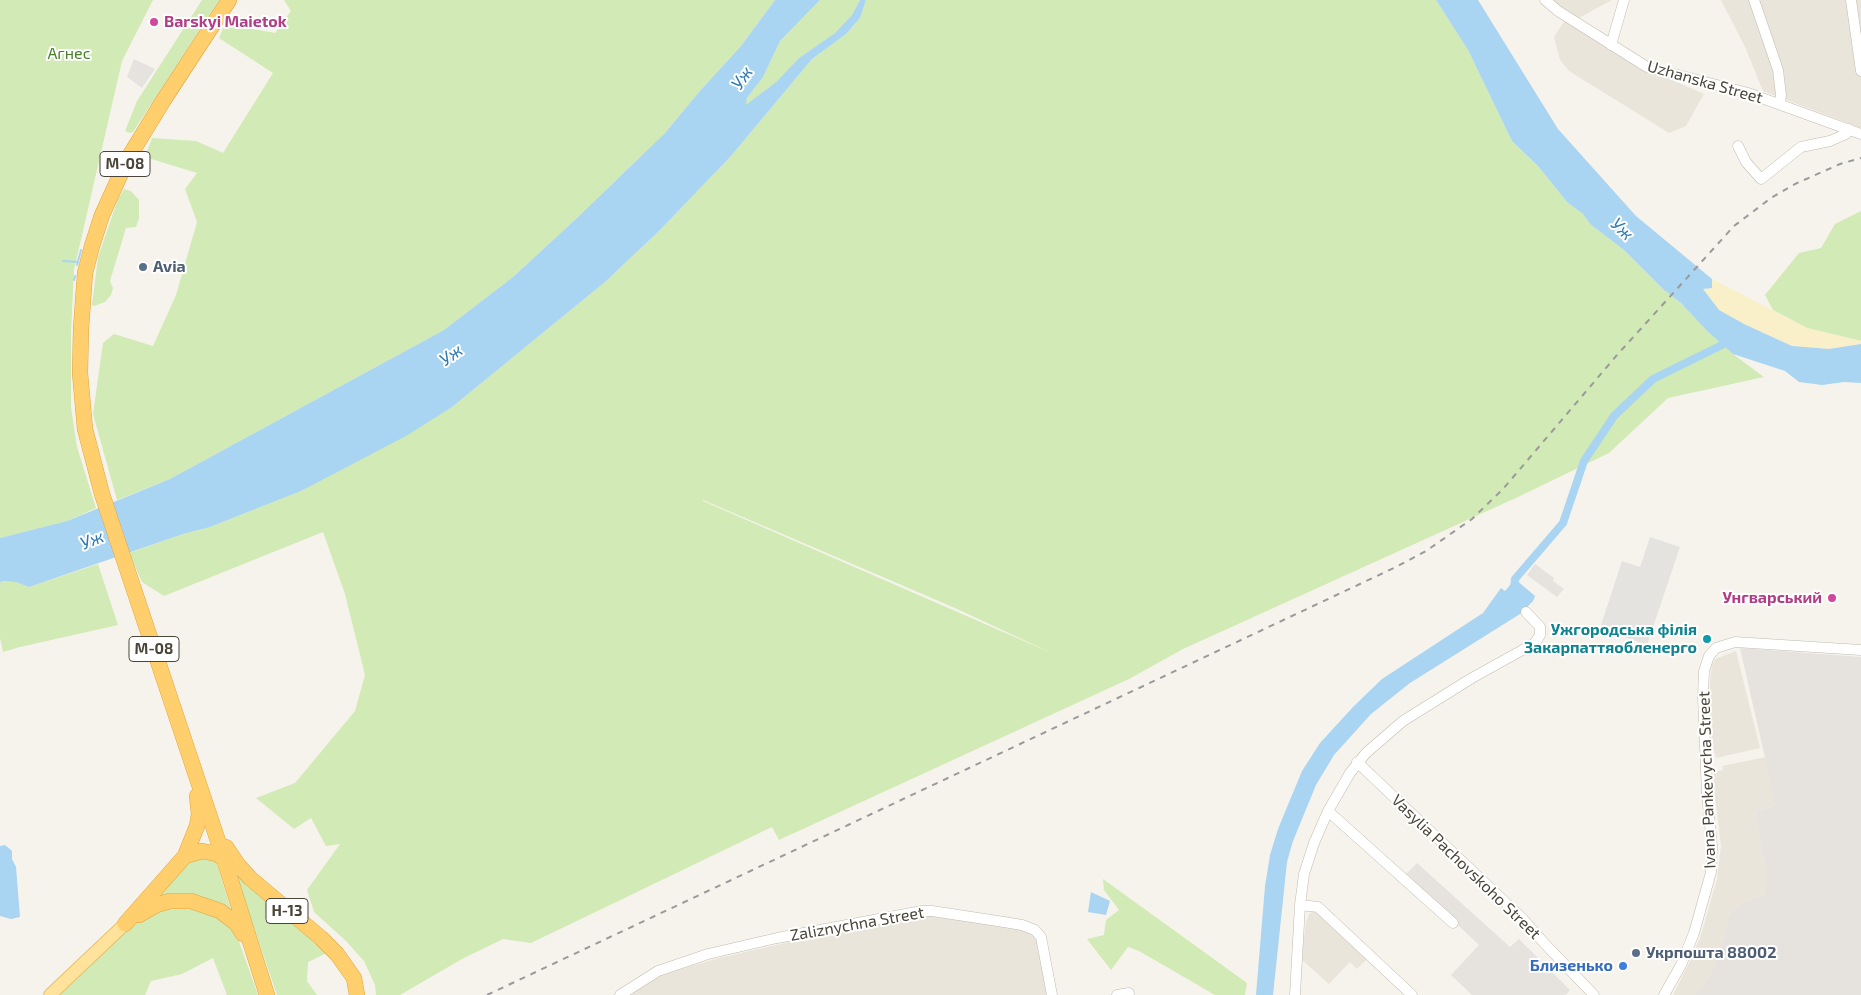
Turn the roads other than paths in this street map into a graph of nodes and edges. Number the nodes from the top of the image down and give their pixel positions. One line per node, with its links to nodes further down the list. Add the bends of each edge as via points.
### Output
1 (229, 0): 15 (highway, М-08, via 127,160 92,246 82,302 80,373 85,430 96,473)
2 (1546, 0): 6 (street, Uzhanska Street)
3 (1624, 0): 6 (street)
4 (1754, 0): 8 (street, via 1778,70)
5 (1851, 0): 7 (street)
6 (1611, 45): 8 (street, Uzhanska Street, via 1647,67)
7 (1861, 71)
8 (1780, 104): 9 (street, Uzhanska Street)
9 (1849, 129): 10 (street, Uzhanska Street); 11 (street, via 1830,142 1801,148 1761,179 1746,162)
10 (1861, 134)
11 (1738, 146)
12 (1526, 612): 14 (street, via 1540,627 1535,643 1417,712)
13 (1861, 650): 34 (street, Ivana Pankevycha Street, via 1730,643 1716,648 1706,664 1703,697 1711,872 1694,933)
14 (1357, 762): 16 (street); 33 (street, Vasylia Pachovskoho Street, via 1523,919)
15 (194, 770): 17 (highway, М-08); 18 (highway, via 198,814 195,833)
16 (1328, 811): 20 (street, via 1304,874); 21 (street)
17 (214, 827): 19 (highway, М-08); 27 (highway, Н-13, via 250,878 337,954 354,978)
18 (185, 856): 19 (highway, via 202,851); 22 (highway)
19 (224, 859): 23 (highway, М-08)
20 (1300, 905): 31 (street); 32 (street, via 1318,907)
21 (1453, 922)
22 (125, 924): 23 (highway, via 156,905 191,900 229,917); 25 (main road)
23 (249, 943): 26 (highway, М-08)
24 (1129, 993): 30 (street)
25 (50, 995)
26 (267, 995)
27 (357, 995)
28 (620, 995): 29 (street, Zaliznychna Street, via 658,971 708,954 922,910 1022,925 1034,930 1041,937)
29 (1052, 995)
30 (1118, 995)
31 (1295, 995)
32 (1412, 995)
33 (1594, 995)
34 (1664, 995)

